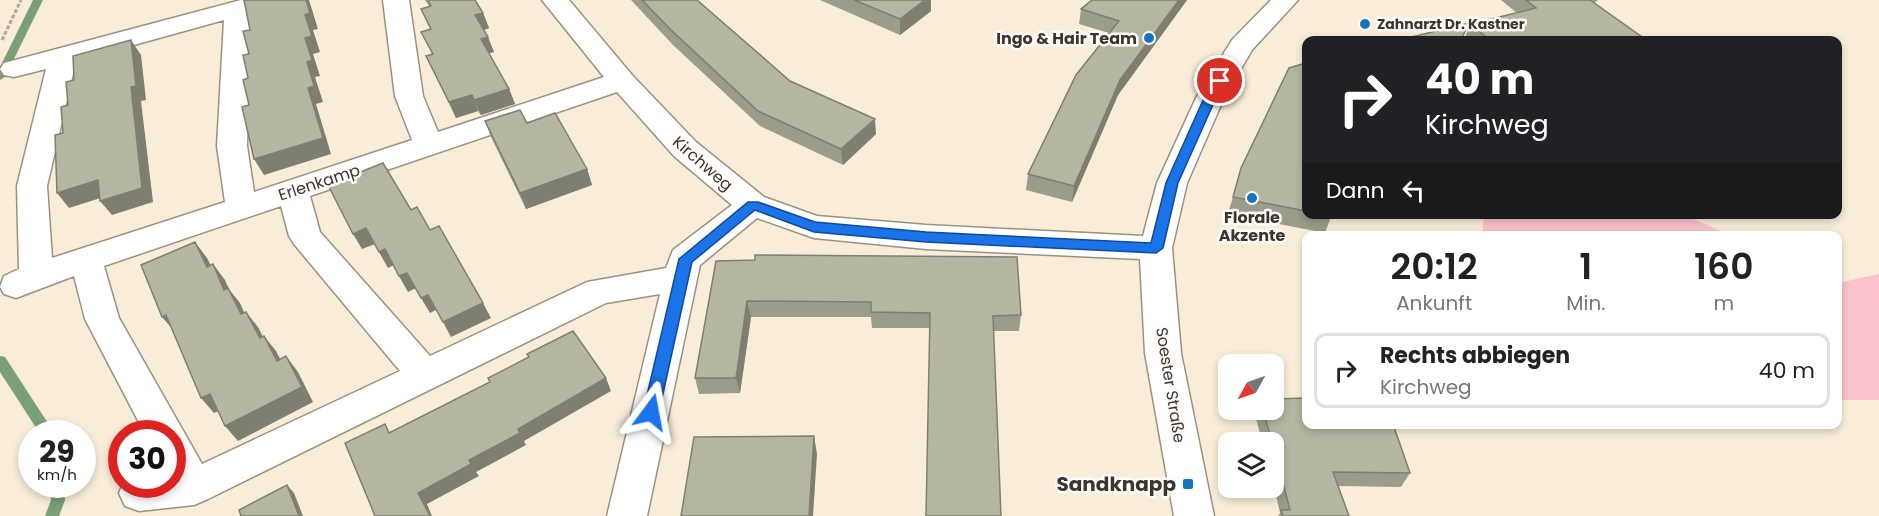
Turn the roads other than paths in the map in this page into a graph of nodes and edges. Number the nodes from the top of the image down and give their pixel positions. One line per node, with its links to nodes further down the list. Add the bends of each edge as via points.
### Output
1 (270, 0): 5 (street)
2 (396, 0): 9 (street, via 409,96)
3 (555, 0): 8 (street, Kirchweg)
4 (1285, 0): 13 (street, Soester Straße, via 1241,46 1210,98 1172,183)
5 (237, 9): 6 (street); 12 (street, via 232,146)
6 (63, 57): 7 (street); 14 (street, Erlenkamp, via 32,186 26,280)
7 (14, 69)
8 (622, 81): 9 (street, Erlenkamp); 11 (street, Kirchweg, via 685,150)
9 (429, 145): 10 (street, Erlenkamp)
10 (293, 190): 12 (street, Erlenkamp); 16 (street, via 305,236)
11 (753, 205): 13 (street, Kirchweg, via 814,227 926,237); 15 (street, via 685,259)
12 (241, 207): 14 (street, Erlenkamp)
13 (1156, 248): 22 (street, Soester Straße, via 1163,352)
14 (86, 259): 17 (street, via 102,319)
15 (681, 278): 16 (street, via 600,291); 21 (street)
16 (425, 375): 19 (street)
17 (157, 420)
18 (186, 472): 19 (street)
19 (194, 487): 20 (street)
20 (186, 488)
21 (627, 516)
22 (1194, 516)

